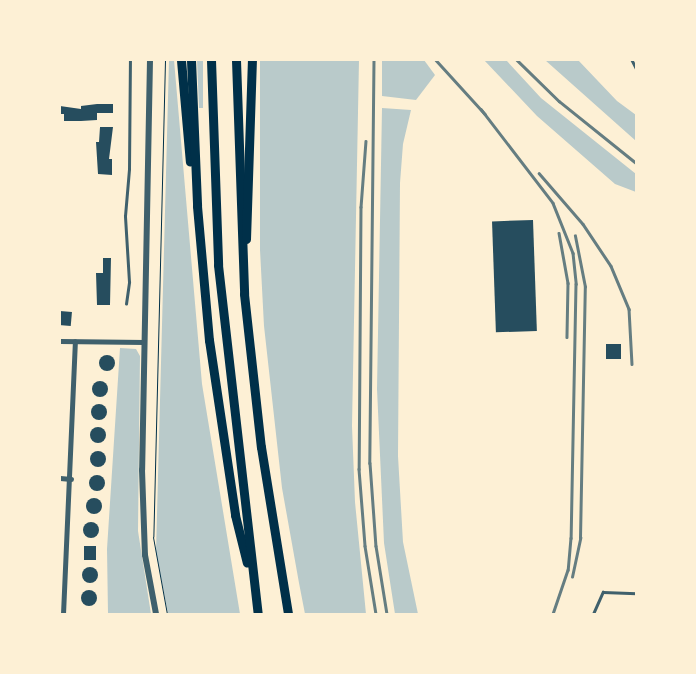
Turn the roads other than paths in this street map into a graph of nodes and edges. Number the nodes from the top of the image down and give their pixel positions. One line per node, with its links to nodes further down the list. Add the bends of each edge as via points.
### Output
1 (130, 60): 12 (lane, via 125,216 129,282)
2 (150, 60): 15 (street)
3 (181, 60): 10 (highway)
4 (191, 60): 10 (highway)
5 (211, 60): 19 (highway, via 218,265)
6 (236, 60): 11 (highway)
7 (252, 60): 11 (highway)
8 (632, 60): 9 (lane)
9 (636, 68)
10 (196, 206): 19 (highway, via 222,439 235,515)
11 (244, 294): 23 (highway, via 260,438)
12 (126, 304)
13 (60, 341): 14 (street)
14 (75, 341): 15 (street); 17 (street)
15 (144, 342): 21 (street, via 143,511 147,569)
16 (60, 478): 17 (street)
17 (71, 479): 20 (street)
18 (636, 593): 24 (lane, via 603,592)
19 (254, 594): 22 (highway)
20 (63, 614)
21 (156, 614)
22 (258, 614)
23 (288, 614)
24 (593, 614)

